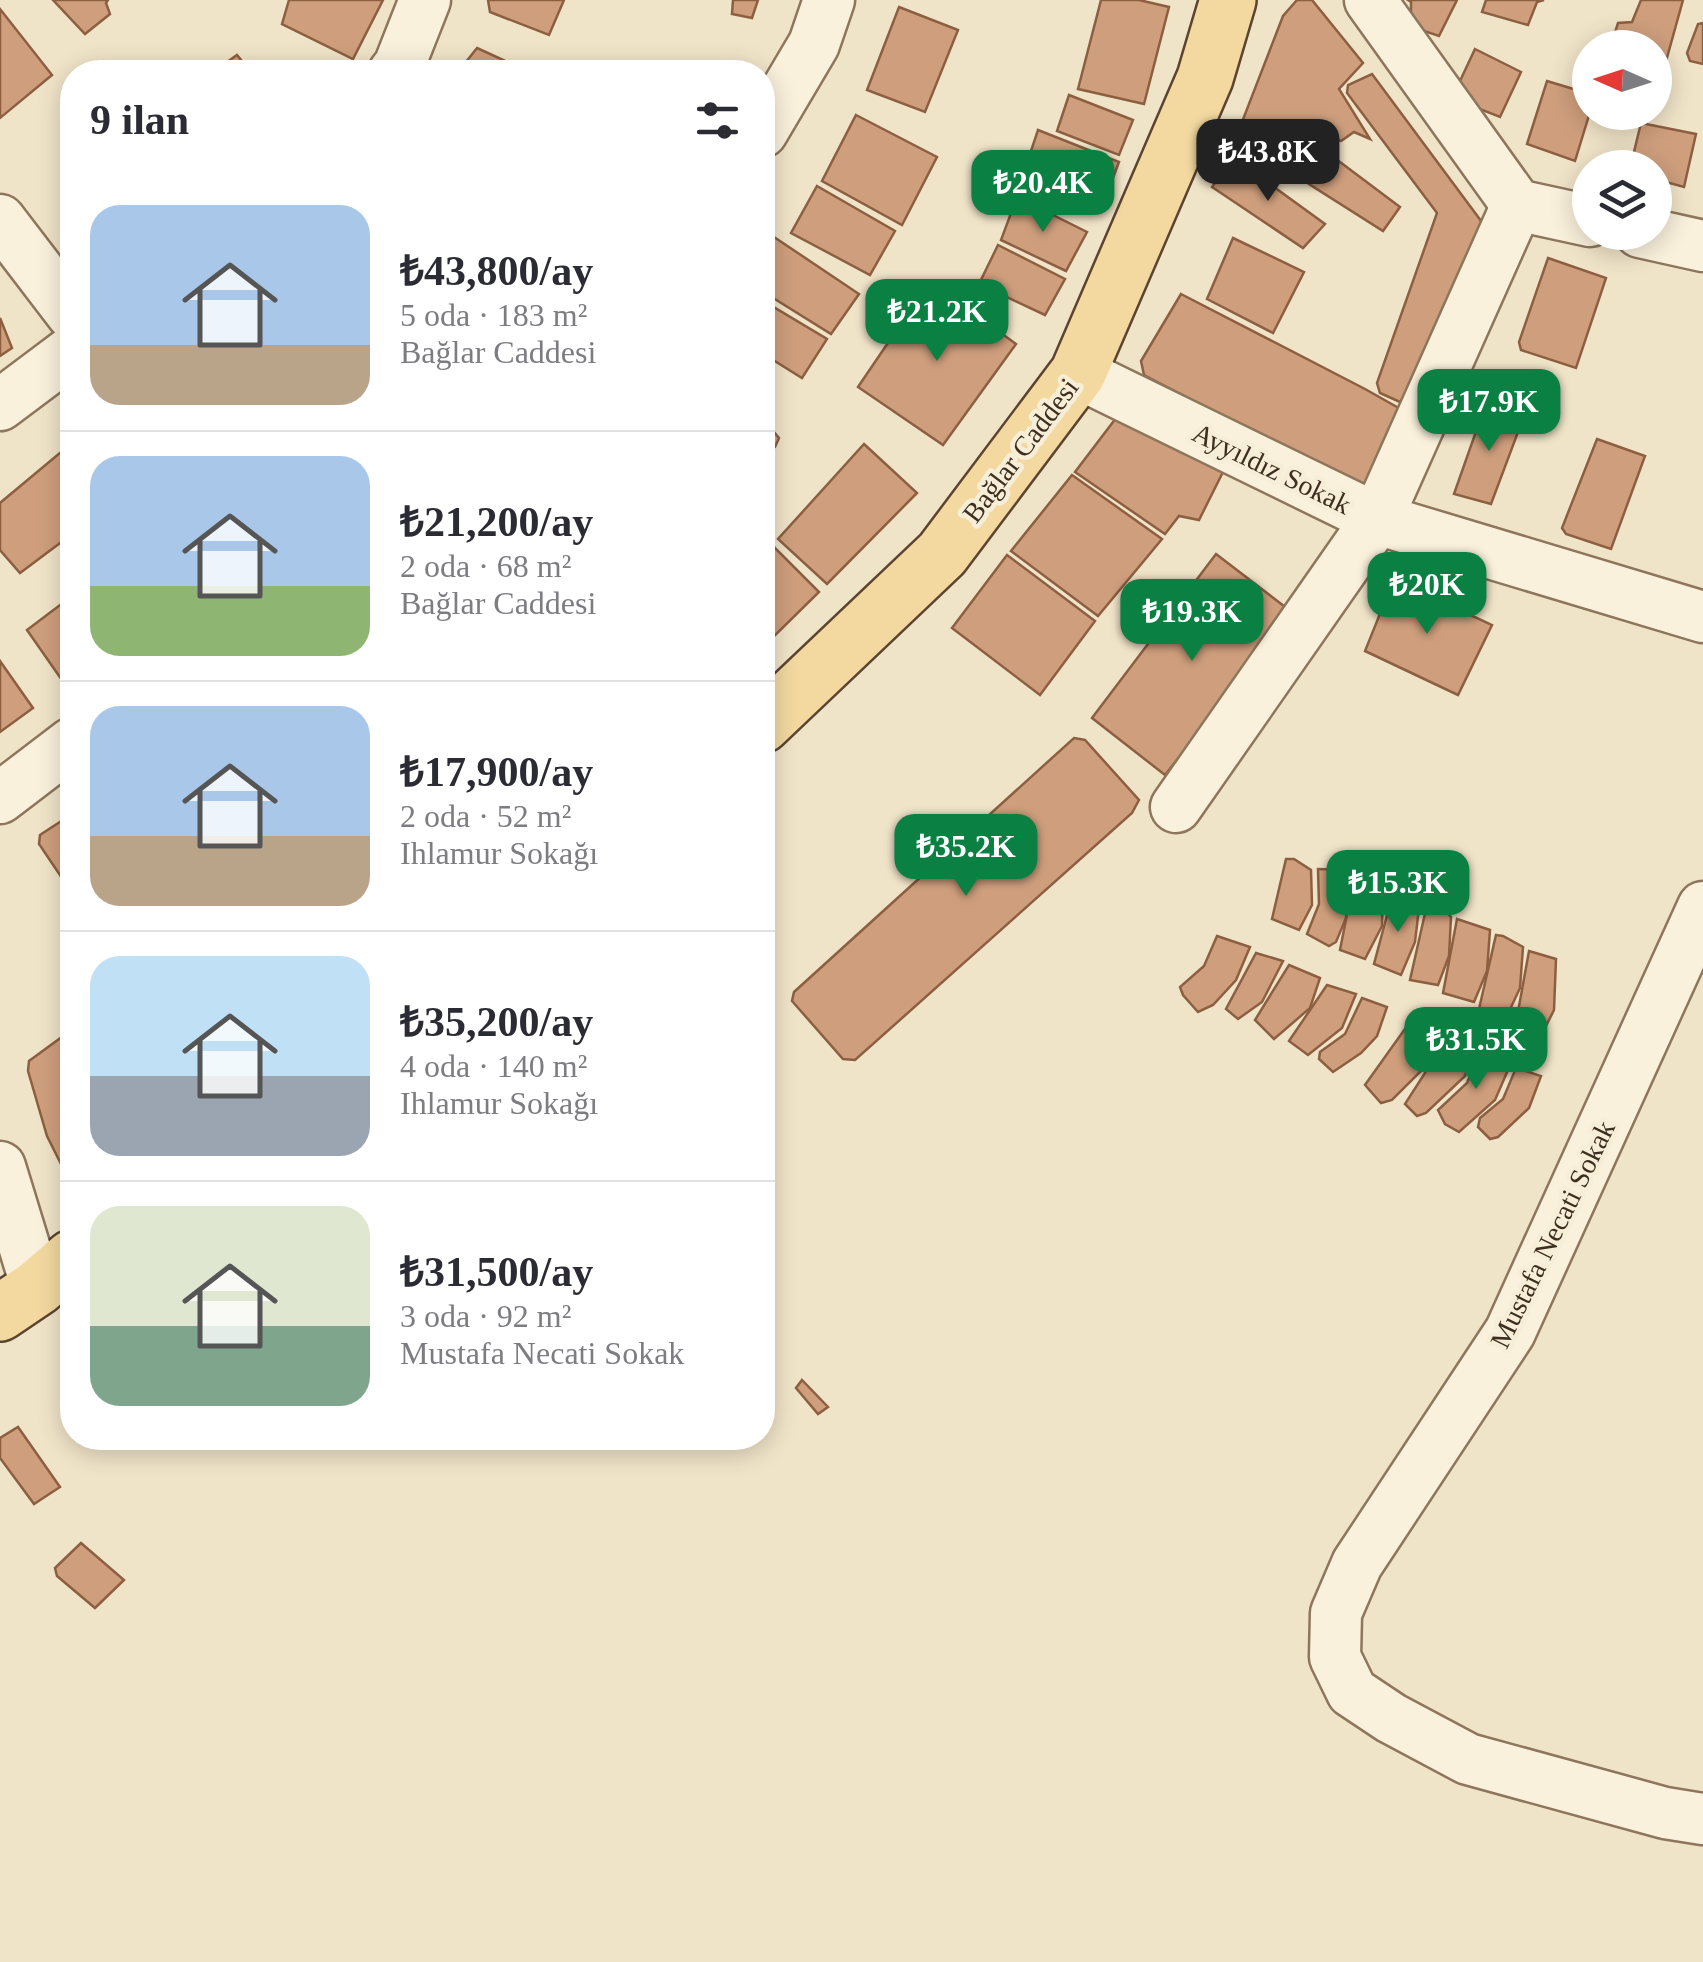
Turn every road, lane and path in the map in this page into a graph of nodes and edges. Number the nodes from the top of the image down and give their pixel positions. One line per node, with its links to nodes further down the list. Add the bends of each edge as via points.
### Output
1 (425, 0): 5 (street)
2 (829, 0): 6 (street, via 814,44)
3 (1228, 0): 14 (main road, Bağlar Caddesi, via 1204,78)
4 (1370, 0): 7 (street)
5 (401, 60)
6 (775, 110)
7 (1517, 205): 8 (street); 16 (street)
8 (1572, 217)
9 (0, 220): 12 (street)
10 (1672, 239): 11 (street)
11 (1703, 246)
12 (60, 298)
13 (60, 360): 15 (street)
14 (1078, 373): 16 (street, Ayyıldız Sokak); 18 (main road, Bağlar Caddesi, via 942,554)
15 (0, 405)
16 (1376, 520): 17 (street, Ayyıldız Sokak); 21 (street)
17 (1703, 617)
18 (775, 714)
19 (60, 752): 20 (street)
20 (0, 798)
21 (1176, 807)
22 (1703, 907): 25 (street, Mustafa Necati Sokak, via 1510,1332 1357,1564 1336,1613 1335,1657 1352,1692 1468,1759)
23 (0, 1167): 24 (street)
24 (37, 1286)
25 (1703, 1819)

